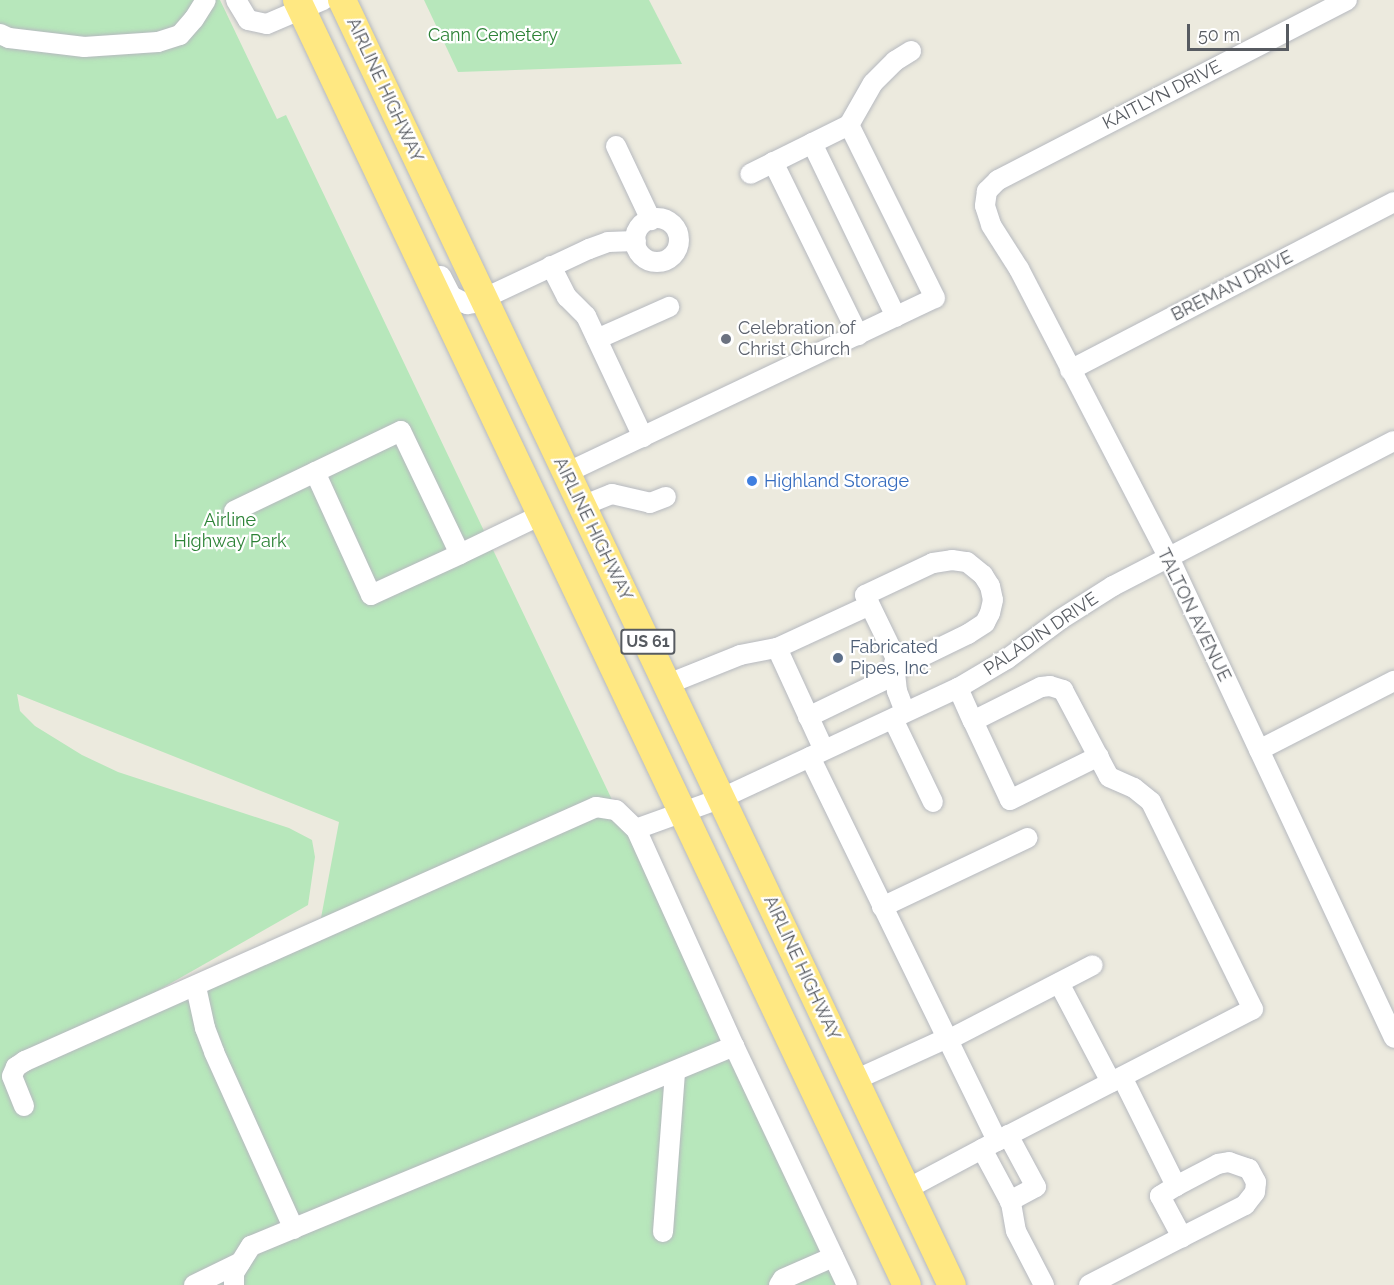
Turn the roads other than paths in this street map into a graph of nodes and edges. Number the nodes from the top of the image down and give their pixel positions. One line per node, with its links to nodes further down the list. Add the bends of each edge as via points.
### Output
1 (206, 0): 6 (street, via 195,20 180,35 158,42 84,47)
2 (236, 0): 5 (street, via 248,20 257,24 267,24)
3 (342, 0): 19 (highway, AIRLINE HIGHWAY / US 61)
4 (1347, 0): 13 (street, KAITLYN DRIVE, via 998,180)
5 (307, 3): 17 (highway, US 61)
6 (0, 34)
7 (911, 51): 8 (street, via 873,83)
8 (849, 125): 9 (street); 21 (street, via 935,298)
9 (812, 143): 11 (street); 21 (street)
10 (616, 146): 15 (street)
11 (773, 162): 12 (street); 22 (street)
12 (750, 174)
13 (985, 198): 24 (street, TALTON AVENUE, via 991,225 1019,269)
14 (1394, 202): 24 (street, BREMAN DRIVE)
15 (651, 220): 16 (street, via 638,230); 16 (street, via 662,219 675,226 680,240 675,254 662,262 648,260 638,251)
16 (636, 241): 18 (street, via 608,242)
17 (414, 247): 19 (street, via 431,256 459,302 474,303); 31 (highway, US 61)
18 (551, 266): 19 (street); 23 (street)
19 (484, 298): 28 (highway, AIRLINE HIGHWAY / US 61)
20 (669, 307): 23 (street)
21 (896, 316): 22 (street)
22 (858, 334): 25 (street)
23 (597, 339): 25 (street)
24 (1070, 370): 33 (street, TALTON AVENUE)
25 (643, 437): 28 (street)
26 (1394, 441): 33 (street, PALADIN DRIVE)
27 (315, 472): 30 (street); 32 (street, via 401,431); 32 (street, via 371,595)
28 (575, 492): 29 (street, via 612,494 650,503); 31 (highway); 39 (highway, AIRLINE HIGHWAY / US 61)
29 (666, 497)
30 (234, 511)
31 (541, 515): 32 (street); 49 (highway, US 61)
32 (460, 554)
33 (1168, 558): 40 (street, PALADIN DRIVE, via 1086,602 1007,659); 44 (street, TALTON AVENUE)
34 (870, 605): 35 (street); 36 (street); 36 (street, via 865,595 941,561 967,562 990,586 993,600 985,623 900,667)
35 (777, 648): 39 (street, via 740,655); 42 (street)
36 (892, 651): 37 (street)
37 (895, 675): 41 (street); 42 (street)
38 (1394, 681): 44 (street)
39 (668, 684): 47 (highway, AIRLINE HIGHWAY / US 61)
40 (958, 688): 41 (street, PALADIN DRIVE); 43 (street)
41 (899, 716): 45 (street, PALADIN DRIVE); 48 (street)
42 (808, 717): 45 (street)
43 (973, 721): 46 (street, via 1041,687 1057,687 1067,697); 46 (street, via 1010,800)
44 (1259, 750): 56 (street, TALTON AVENUE)
45 (817, 754): 47 (street, PALADIN DRIVE); 52 (street)
46 (1098, 756): 60 (street, via 1109,777 1134,788 1150,802 1253,1009)
47 (722, 798): 49 (street, PALADIN DRIVE); 61 (highway, AIRLINE HIGHWAY / US 61)
48 (933, 802)
49 (682, 814): 50 (street, PALADIN DRIVE); 62 (highway, US 61)
50 (636, 829): 55 (street, via 616,810 596,807); 58 (street)
51 (1027, 838): 52 (street)
52 (882, 907): 57 (street)
53 (1093, 965): 54 (street)
54 (1059, 983): 57 (street); 60 (street)
55 (196, 987): 63 (street, via 16,1067 13,1081); 68 (street, via 214,1052)
56 (1394, 1038)
57 (945, 1040): 61 (street); 64 (street)
58 (734, 1046): 59 (street); 71 (street)
59 (675, 1072): 68 (street); 69 (street)
60 (1116, 1079): 64 (street); 65 (street)
61 (855, 1080): 62 (highway); 66 (highway, AIRLINE HIGHWAY / US 61)
62 (817, 1095): 73 (highway, US 61)
63 (24, 1106)
64 (996, 1142): 66 (street); 67 (street); 67 (street, via 1036,1187)
65 (1176, 1186): 70 (street, via 1160,1196); 70 (street, via 1228,1162 1249,1169 1256,1182 1245,1205)
66 (907, 1189): 79 (highway, AIRLINE HIGHWAY / US 61)
67 (1010, 1201): 80 (street, via 1016,1231)
68 (294, 1229): 72 (street, via 251,1246)
69 (663, 1232)
70 (1182, 1237): 74 (street)
71 (833, 1257): 77 (street, via 783,1279); 78 (street)
72 (241, 1263): 75 (street); 76 (street, via 234,1273)
73 (906, 1283)
74 (1094, 1284)
75 (194, 1285)
76 (234, 1285)
77 (779, 1285)
78 (847, 1285)
79 (952, 1285)
80 (1044, 1285)

